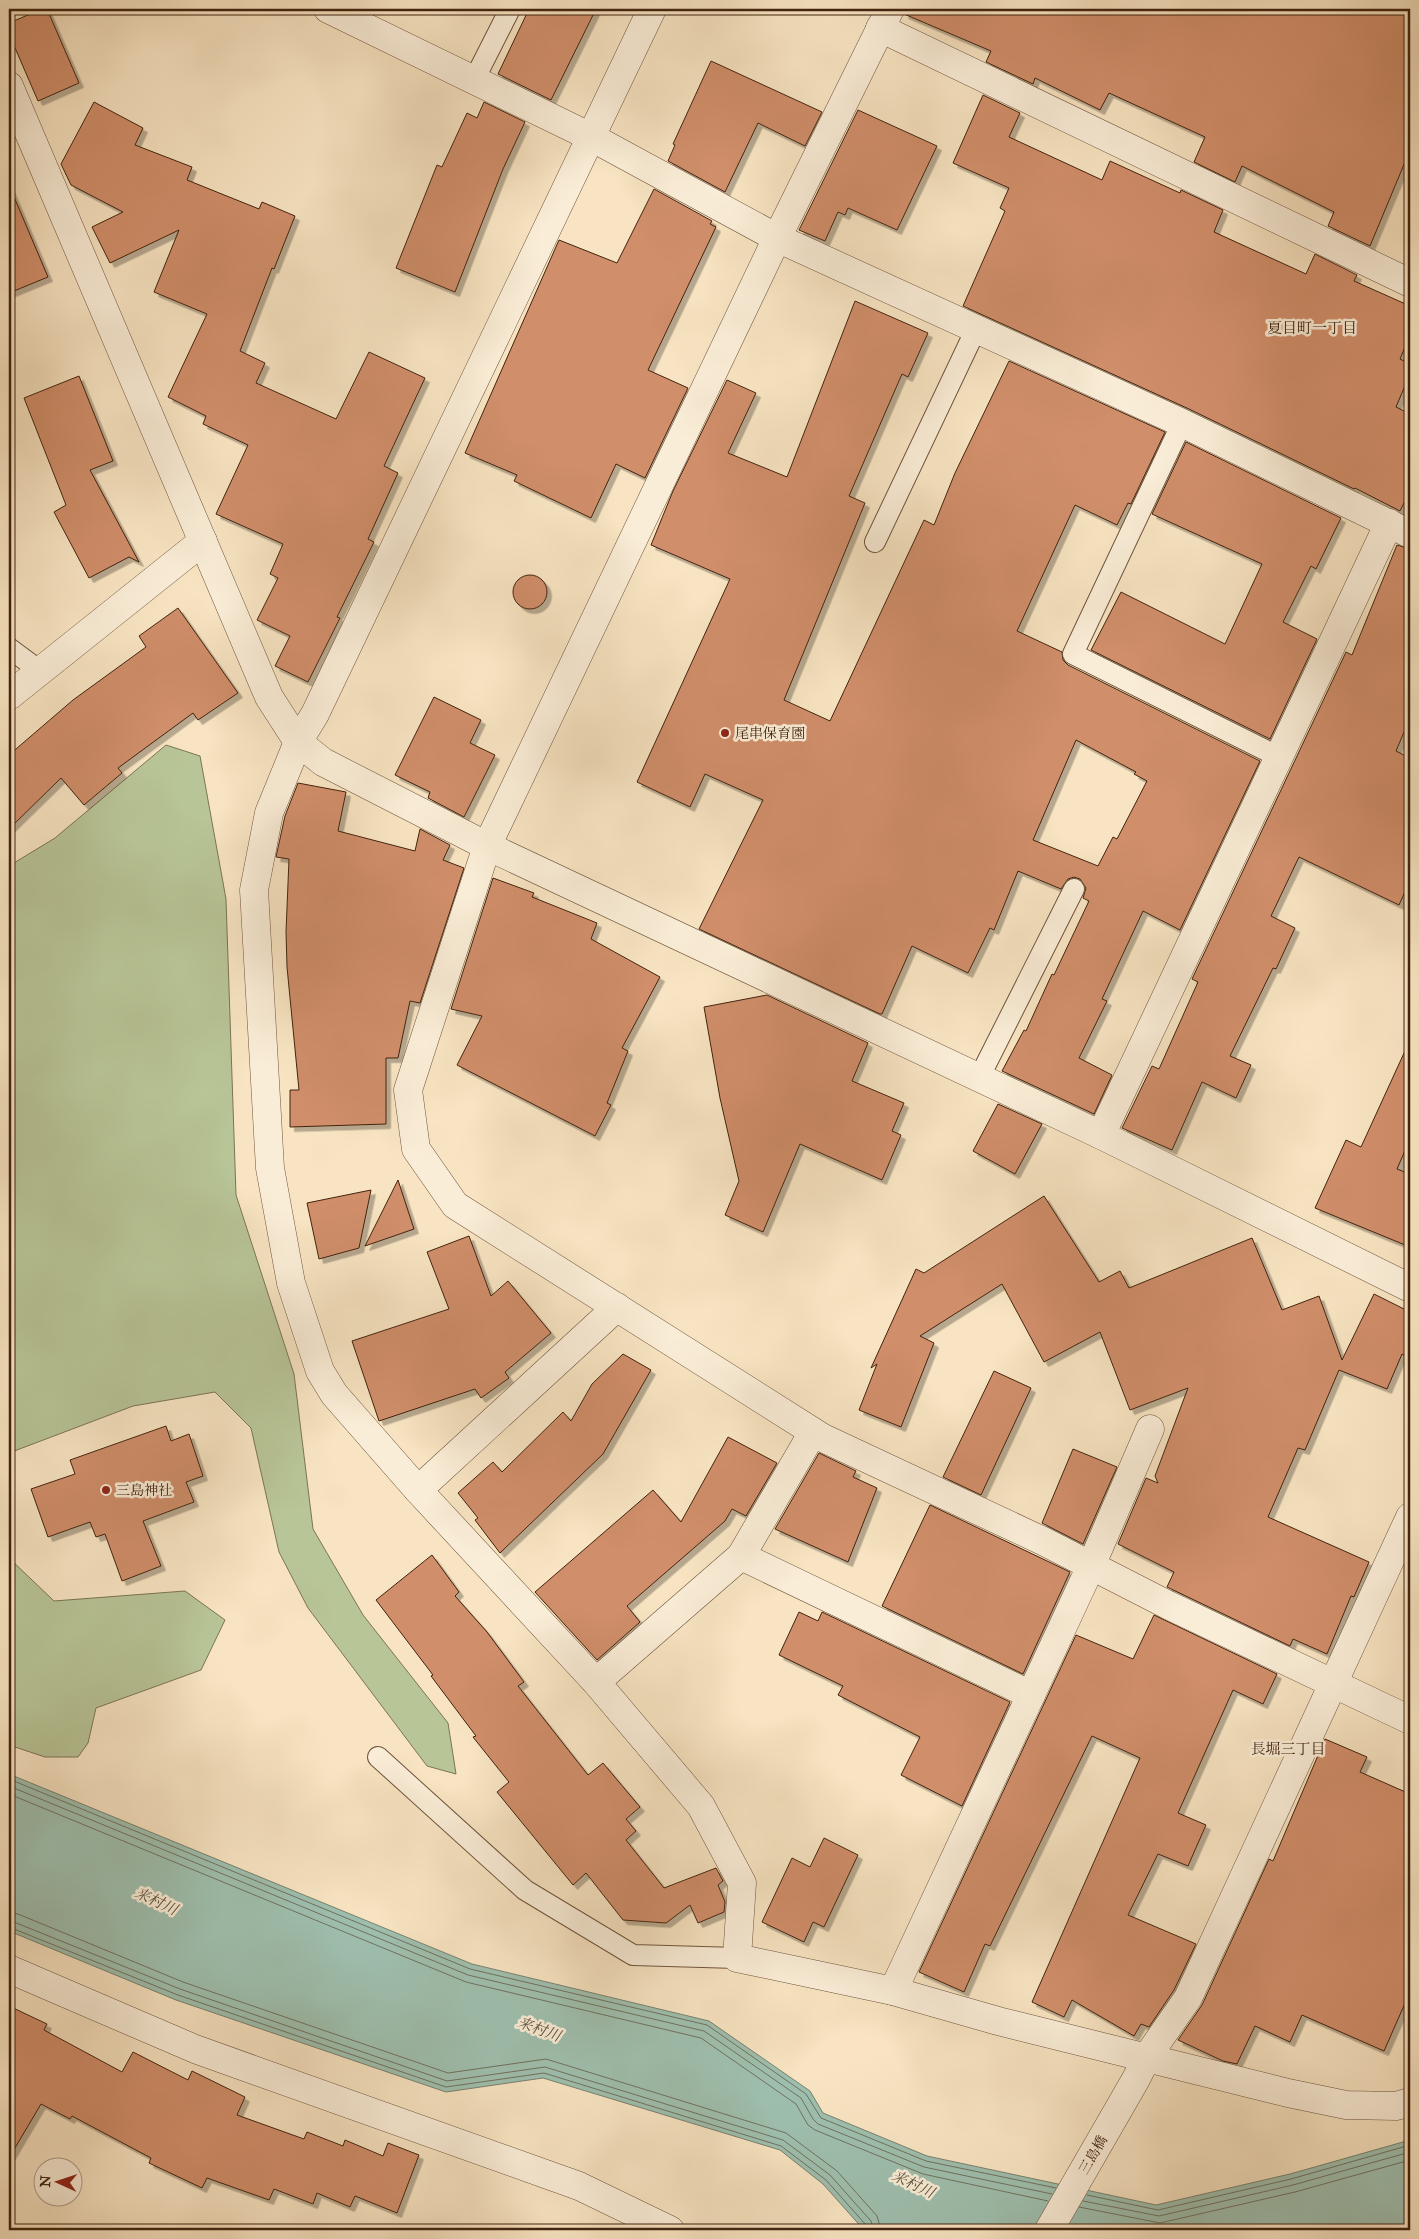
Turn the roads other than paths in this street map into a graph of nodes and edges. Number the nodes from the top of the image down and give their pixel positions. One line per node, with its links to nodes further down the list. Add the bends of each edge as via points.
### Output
1 (328, 9): 5 (street)
2 (510, 9): 5 (lane)
3 (652, 9): 7 (street)
4 (885, 18): 8 (street); 9 (street)
5 (474, 80): 7 (street)
6 (9, 86): 13 (street)
7 (591, 137): 8 (street); 18 (street, via 315,714)
8 (777, 238): 10 (street); 20 (street)
9 (1410, 283)
10 (976, 329): 11 (street); 14 (lane)
11 (1182, 423): 12 (street); 19 (lane, via 1073,654)
12 (1399, 529): 19 (street)
13 (203, 541): 16 (street); 18 (street, via 270,697)
14 (874, 542)
15 (9, 648): 16 (lane)
16 (40, 670): 17 (street)
17 (9, 696)
18 (298, 742): 20 (street, via 323,762); 28 (street, via 269,813 254,890 270,1168 291,1283 320,1371 334,1394)
19 (1279, 757): 23 (street)
20 (487, 846): 22 (street); 25 (street, via 408,1090 416,1149 455,1205)
21 (1074, 889): 22 (lane)
22 (979, 1078): 23 (street)
23 (1101, 1136): 24 (street)
24 (1410, 1288)
25 (617, 1307): 27 (street); 28 (street)
26 (1150, 1429): 31 (street)
27 (813, 1432): 30 (street); 31 (street)
28 (418, 1490): 32 (street)
29 (1410, 1517): 33 (street, 三島橋)
30 (742, 1556): 32 (street); 34 (street)
31 (1091, 1566): 33 (street); 34 (street)
32 (596, 1682): 37 (street, via 701,1806 742,1883)
33 (1334, 1684): 35 (street); 40 (street, 三島橋, via 1188,1998)
34 (1031, 1695): 39 (street)
35 (1410, 1720)
36 (378, 1757): 37 (lane, via 525,1890 633,1955)
37 (737, 1958): 39 (street)
38 (9, 1969): 42 (street, via 195,2049 579,2186)
39 (892, 1991): 40 (street, via 998,2021)
40 (1142, 2068): 41 (street, via 1346,2105 1396,2106); 43 (street, 三島橋)
41 (1410, 2102)
42 (670, 2230)
43 (1049, 2230)

